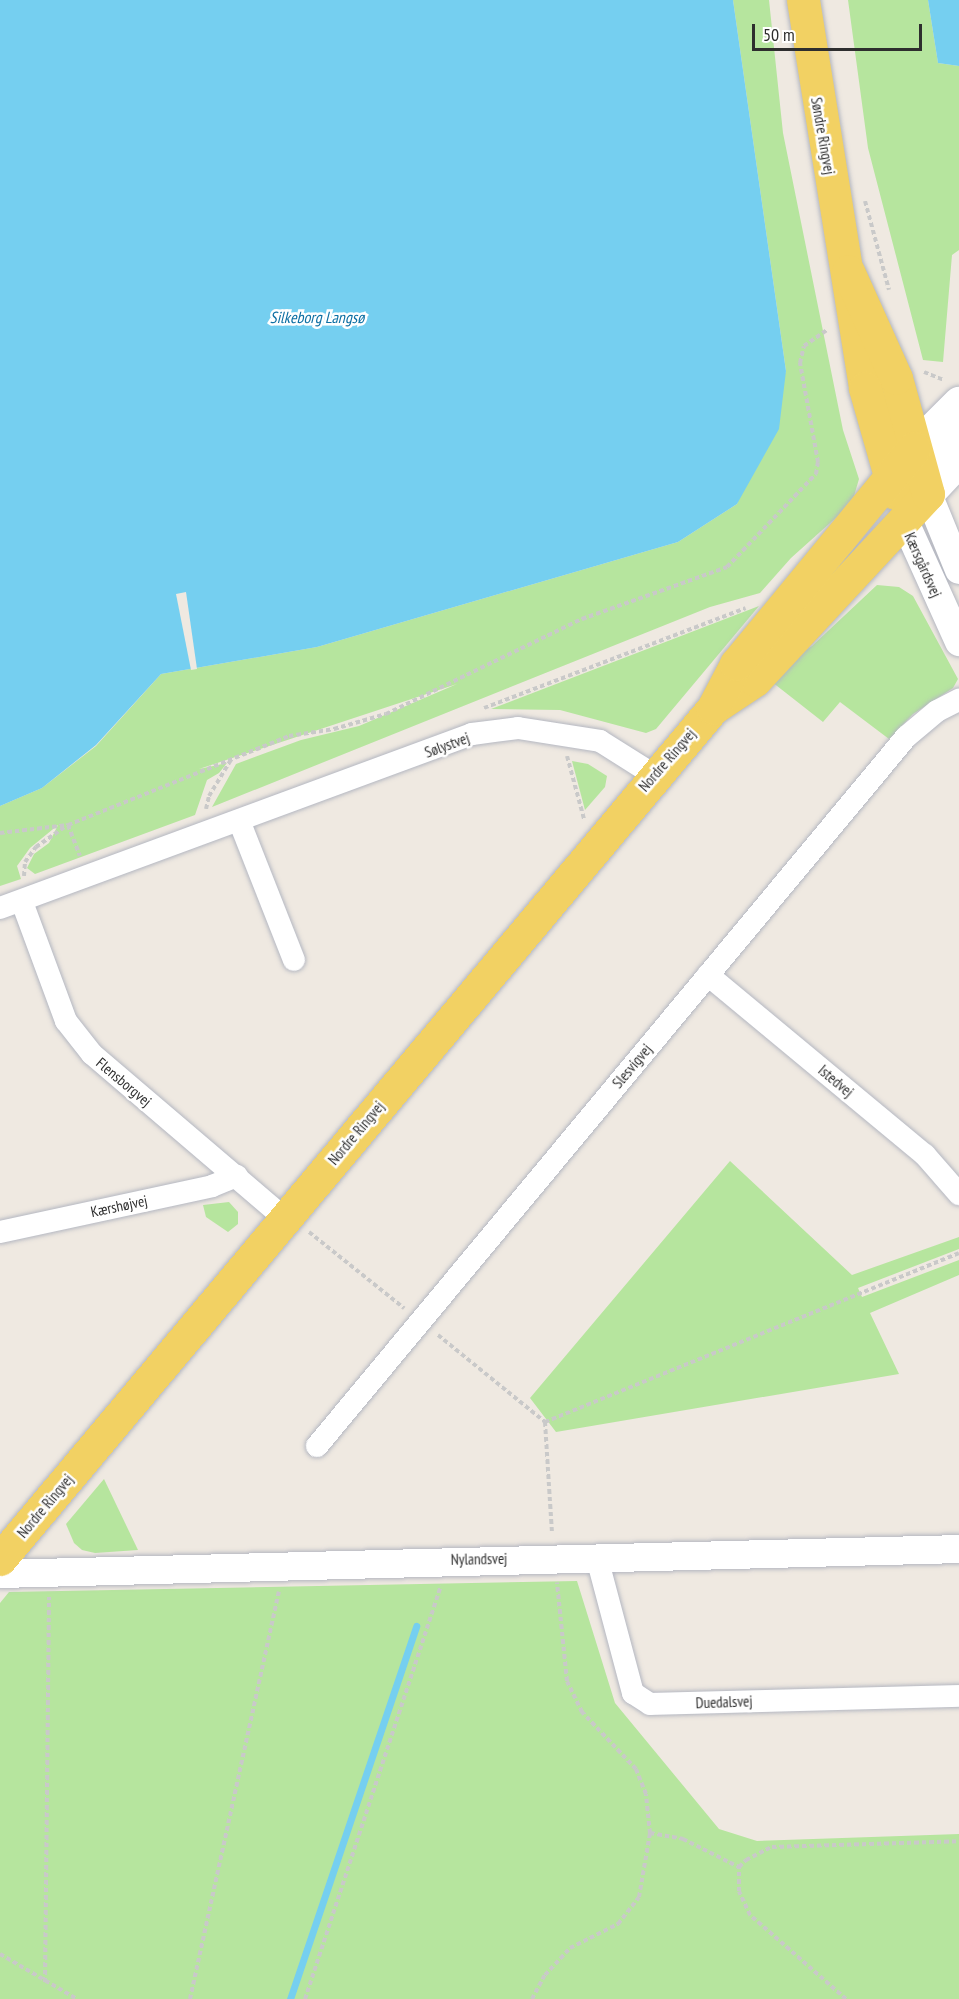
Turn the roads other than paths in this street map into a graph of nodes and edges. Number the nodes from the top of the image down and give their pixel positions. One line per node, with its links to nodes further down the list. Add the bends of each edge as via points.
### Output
1 (803, 0): 5 (main road, Søndre Ringvej, via 824,149 848,271 896,378)
2 (955, 392): 5 (main road)
3 (959, 428): 5 (street)
4 (959, 461): 5 (main road)
5 (909, 485): 6 (street, Kærsgårdsvej, via 944,526); 7 (street, Kærsgårdsvej); 9 (main road, Nordre Ringvej, via 736,664); 9 (main road, Nordre Ringvej, via 755,680)
6 (959, 570)
7 (959, 642)
8 (959, 700): 15 (street, Slesvigvej, via 937,711 906,737)
9 (713, 708): 10 (main road, Nordre Ringvej)
10 (654, 775): 11 (street, Sølystvej, via 600,741 518,728 472,734); 18 (main road, Nordre Ringvej)
11 (240, 823): 12 (street, Sølystvej); 14 (street)
12 (26, 901): 13 (street, Sølystvej); 16 (street, Flensborgvej, via 66,1021 92,1054)
13 (0, 909)
14 (294, 960)
15 (708, 975): 17 (street, Istedvej, via 925,1155); 20 (street, Slesvigvej)
16 (237, 1176): 18 (street, Flensborgvej); 19 (street, Kærshøjvej, via 212,1186)
17 (959, 1194)
18 (285, 1219): 23 (main road, Nordre Ringvej)
19 (0, 1232)
20 (317, 1446)
21 (959, 1549): 22 (street, Nylandsvej)
22 (597, 1558): 24 (street, Nylandsvej); 25 (street, Duedalsvej, via 633,1693 650,1704)
23 (0, 1559)
24 (0, 1574)
25 (959, 1696)

